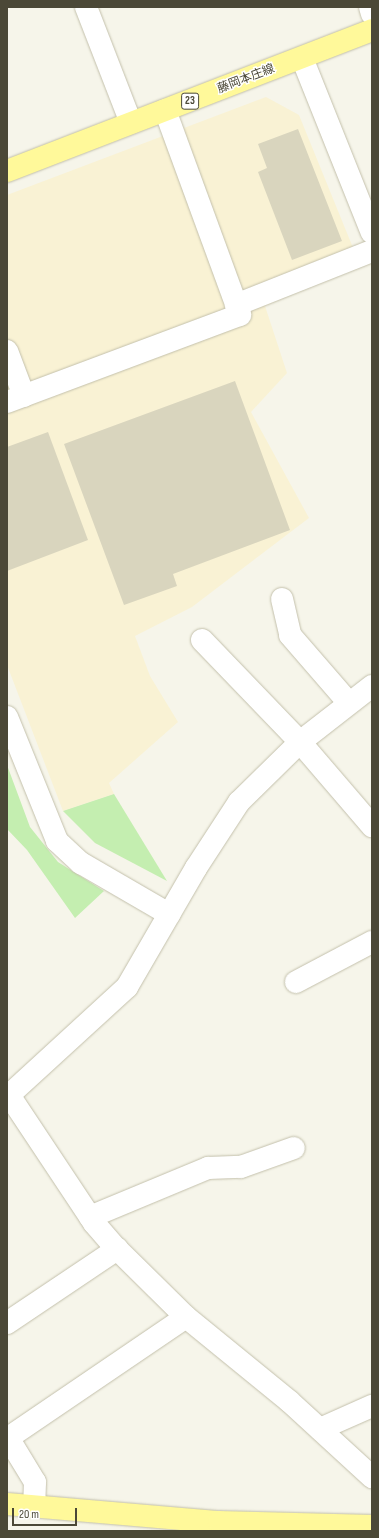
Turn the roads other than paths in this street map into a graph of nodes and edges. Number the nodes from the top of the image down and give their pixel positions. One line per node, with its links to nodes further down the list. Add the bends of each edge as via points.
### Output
1 (86, 7): 7 (street)
2 (370, 7): 3 (street)
3 (372, 14)
4 (372, 30): 5 (main road, 藤岡本庄線 / 23)
5 (302, 58): 6 (main road, 藤岡本庄線 / 23); 9 (street)
6 (165, 110): 7 (main road, 藤岡本庄線 / 23); 11 (street)
7 (131, 123): 8 (main road, 藤岡本庄線 / 23)
8 (7, 171)
9 (372, 233)
10 (372, 250): 11 (street)
11 (236, 305): 13 (street, via 240,315)
12 (7, 351): 13 (street)
13 (15, 399)
14 (282, 599): 17 (street, via 290,635)
15 (202, 640): 19 (street)
16 (372, 686): 17 (street)
17 (348, 702): 19 (street)
18 (7, 717): 21 (street, via 57,841 81,863)
19 (300, 742): 20 (street); 21 (street, via 239,802)
20 (372, 826)
21 (170, 914): 24 (street, via 127,987)
22 (372, 942): 23 (street)
23 (296, 982)
24 (9, 1092): 26 (street)
25 (294, 1148): 26 (street, via 241,1167 208,1168)
26 (90, 1217): 27 (street)
27 (117, 1249): 28 (street); 29 (street)
28 (186, 1317): 31 (street); 32 (street)
29 (7, 1323)
30 (372, 1406): 31 (street)
31 (320, 1429): 33 (street)
32 (8, 1437): 35 (street, via 35,1482)
33 (372, 1477)
34 (7, 1504): 35 (main road)
35 (34, 1506): 36 (main road, via 219,1522)
36 (372, 1526)

